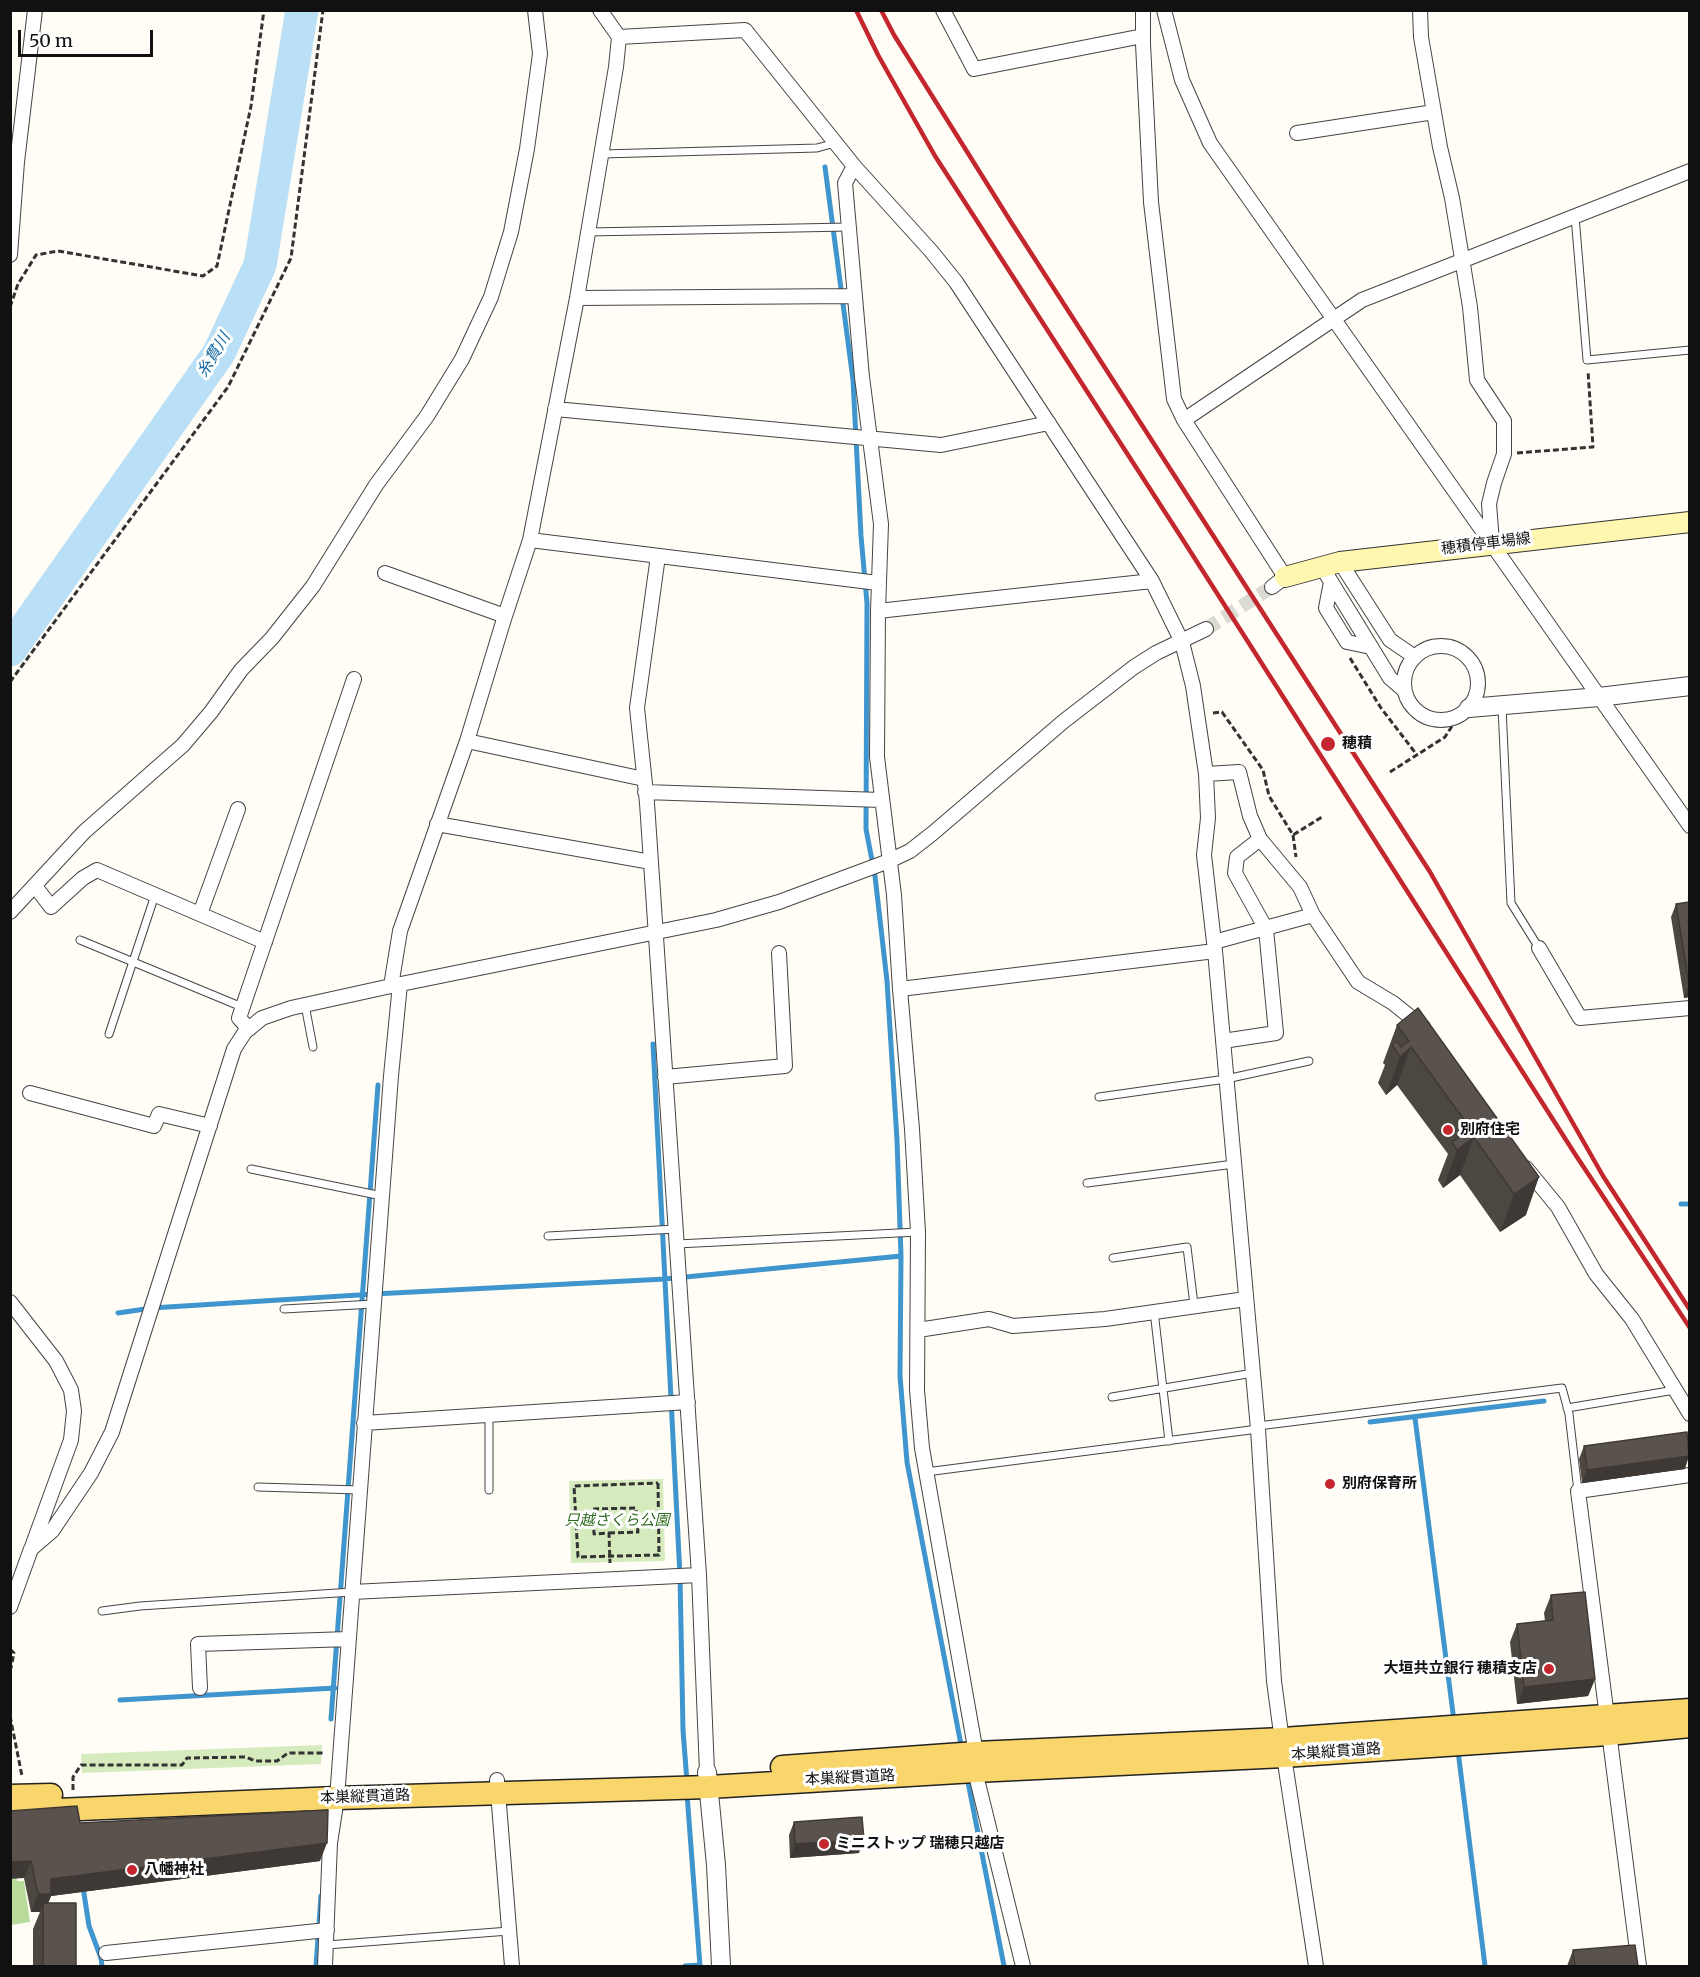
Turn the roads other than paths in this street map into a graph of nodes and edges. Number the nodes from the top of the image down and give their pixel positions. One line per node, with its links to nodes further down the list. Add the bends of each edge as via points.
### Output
1 (35, 10): 19 (street)
2 (535, 10): 59 (street, via 540,54 511,232 491,297 462,359 427,416 376,484 313,586 272,638 241,670 183,745 84,832)
3 (600, 10): 9 (street)
4 (943, 10): 8 (street, via 974,69)
5 (1143, 10): 8 (street)
6 (1164, 10): 23 (street, via 1182,80 1210,143)
7 (1420, 10): 10 (street)
8 (1143, 36): 26 (street, via 1151,202 1174,399)
9 (619, 37): 12 (street, via 745,30); 13 (street)
10 (1434, 112): 11 (street); 20 (street)
11 (1297, 134)
12 (835, 143): 13 (lane, via 818,148); 14 (street)
13 (603, 153): 18 (street)
14 (854, 166): 17 (street, via 845,183); 27 (street, via 956,282)
15 (1689, 171): 16 (street)
16 (1575, 216): 20 (street); 24 (lane, via 1587,360)
17 (849, 226): 18 (lane); 21 (street)
18 (588, 232): 22 (street)
19 (10, 255)
20 (1463, 260): 23 (street, via 1362,300); 31 (street, via 1477,380 1504,421 1504,454 1489,504)
21 (855, 296): 22 (street); 28 (street)
22 (577, 298): 25 (street)
23 (1334, 319): 26 (street); 31 (street)
24 (1689, 350)
25 (555, 409): 28 (street); 30 (street)
26 (1184, 420): 36 (street)
27 (1049, 423): 28 (street, via 940,445); 35 (street)
28 (869, 437): 37 (street, via 881,525)
29 (1689, 522): 31 (main road, 穂積停車場線)
30 (530, 540): 32 (street); 39 (street)
31 (1492, 543): 33 (main road, 穂積停車場線); 46 (street)
32 (658, 556): 37 (street); 51 (street, via 637,708)
33 (1331, 570): 36 (main road, 穂積停車場線); 42 (street, via 1390,640); 45 (street, via 1371,647 1390,678)
34 (385, 573): 39 (street)
35 (1152, 581): 38 (street); 41 (street)
36 (1279, 582)
37 (879, 583): 38 (street)
38 (878, 611): 52 (street, via 877,757)
39 (505, 616): 49 (street)
40 (1206, 629): 41 (street)
41 (1182, 642): 50 (street); 57 (street, via 1134,667 933,833)
42 (1415, 657): 45 (street, via 1406,672); 48 (street, via 1436,646 1448,646 1468,658 1475,668 1478,691)
43 (354, 679): 67 (street)
44 (1689, 686): 46 (street)
45 (1405, 691): 48 (street, via 1409,703 1429,719 1441,721)
46 (1599, 696): 47 (street); 55 (street)
47 (1502, 705): 48 (street); 69 (lane, via 1511,903)
48 (1463, 712)
49 (467, 741): 51 (street); 54 (street)
50 (1206, 774): 56 (street, via 1239,772); 68 (street, via 1208,818 1204,855)
51 (645, 786): 52 (street); 58 (street)
52 (881, 800): 57 (street)
53 (238, 809): 62 (street)
54 (437, 824): 58 (street); 72 (street, via 399,931)
55 (1689, 826)
56 (1260, 839): 63 (street, via 1300,886); 64 (street, via 1237,856 1235,873)
57 (889, 861): 65 (street, via 779,902); 73 (street)
58 (651, 862): 65 (street)
59 (34, 885): 60 (street, via 51,907 97,870); 61 (street)
60 (155, 894): 62 (street); 71 (lane)
61 (10, 912)
62 (200, 914): 67 (street)
63 (1313, 915): 64 (street); 79 (street, via 1358,982 1393,1003)
64 (1266, 929): 68 (street); 80 (street, via 1276,1033)
65 (655, 932): 72 (street); 83 (street)
66 (80, 940): 71 (lane)
67 (264, 942): 75 (street)
68 (1214, 947): 73 (street); 80 (street)
69 (1539, 948): 76 (street, via 1580,1018)
70 (779, 953): 83 (street, via 785,1066)
71 (133, 962): 75 (lane); 78 (lane)
72 (396, 985): 74 (street); 92 (street)
73 (900, 989): 94 (street)
74 (305, 1005): 77 (street, via 262,1018); 81 (lane)
75 (242, 1007): 77 (street, via 239,1018)
76 (1689, 1008)
77 (249, 1029): 87 (street, via 234,1050)
78 (109, 1034)
79 (1433, 1038)
80 (1223, 1041): 84 (street)
81 (313, 1047)
82 (1309, 1062): 84 (lane)
83 (665, 1077): 93 (street)
84 (1227, 1078): 86 (lane); 89 (street)
85 (30, 1093): 87 (street, via 153,1126 159,1114)
86 (1099, 1097)
87 (210, 1126): 122 (street, via 112,1432 92,1473 57,1524)
88 (1517, 1158): 107 (street, via 1558,1207 1596,1274 1632,1319)
89 (1234, 1164): 91 (lane); 98 (street)
90 (251, 1170): 92 (lane)
91 (1087, 1183)
92 (382, 1196): 100 (street)
93 (676, 1229): 95 (lane); 96 (street)
94 (918, 1232): 96 (lane); 104 (street)
95 (548, 1236)
96 (677, 1244): 109 (street)
97 (1113, 1258): 101 (lane, via 1187,1246)
98 (1246, 1299): 101 (street); 105 (street)
99 (10, 1302): 122 (street, via 56,1361 71,1390 74,1411 71,1440)
100 (374, 1304): 102 (lane); 113 (street)
101 (1194, 1305): 103 (street)
102 (284, 1309)
103 (1154, 1311): 104 (street, via 1013,1326 989,1319); 106 (lane)
104 (918, 1330): 116 (street, via 917,1390)
105 (1253, 1373): 106 (lane); 114 (street)
106 (1163, 1389): 108 (lane); 115 (lane)
107 (1675, 1390): 110 (lane); 111 (street)
108 (1112, 1397)
109 (688, 1402): 112 (street); 123 (street)
110 (1567, 1408): 114 (lane, via 1562,1388); 121 (lane)
111 (1689, 1414)
112 (489, 1415): 113 (street); 120 (lane)
113 (364, 1424): 119 (street)
114 (1258, 1428): 115 (lane); 132 (street)
115 (1169, 1441): 116 (lane)
116 (926, 1472): 133 (street)
117 (1689, 1475): 121 (street)
118 (258, 1487): 119 (lane)
119 (359, 1490): 124 (street)
120 (489, 1490)
121 (1578, 1491): 130 (street)
122 (31, 1549): 125 (street)
123 (699, 1575): 124 (street); 134 (street)
124 (352, 1592): 126 (lane); 127 (street)
125 (10, 1607)
126 (102, 1611)
127 (349, 1639): 128 (street, via 198,1644); 136 (street)
128 (200, 1688)
129 (1689, 1710): 130 (main road, 本巣縦貫道路)
130 (1607, 1726): 131 (main road, 本巣縦貫道路); 132 (main road, 本巣縦貫道路); 148 (street)
131 (1689, 1726)
132 (1283, 1747): 133 (main road, 本巣縦貫道路); 147 (street)
133 (976, 1762): 134 (main road, 本巣縦貫道路); 146 (street)
134 (708, 1780): 135 (main road, 本巣縦貫道路); 145 (street)
135 (497, 1786): 136 (main road, 本巣縦貫道路); 140 (street)
136 (337, 1791): 137 (main road, 本巣縦貫道路); 138 (main road, 本巣縦貫道路); 139 (street, via 330,1843)
137 (10, 1796)
138 (10, 1812)
139 (327, 1930): 141 (street); 142 (street)
140 (509, 1931): 141 (lane); 144 (street)
141 (327, 1945): 143 (street)
142 (106, 1953)
143 (325, 1966)
144 (512, 1966)
145 (721, 1966)
146 (1023, 1966)
147 (1316, 1966)
148 (1639, 1966)

